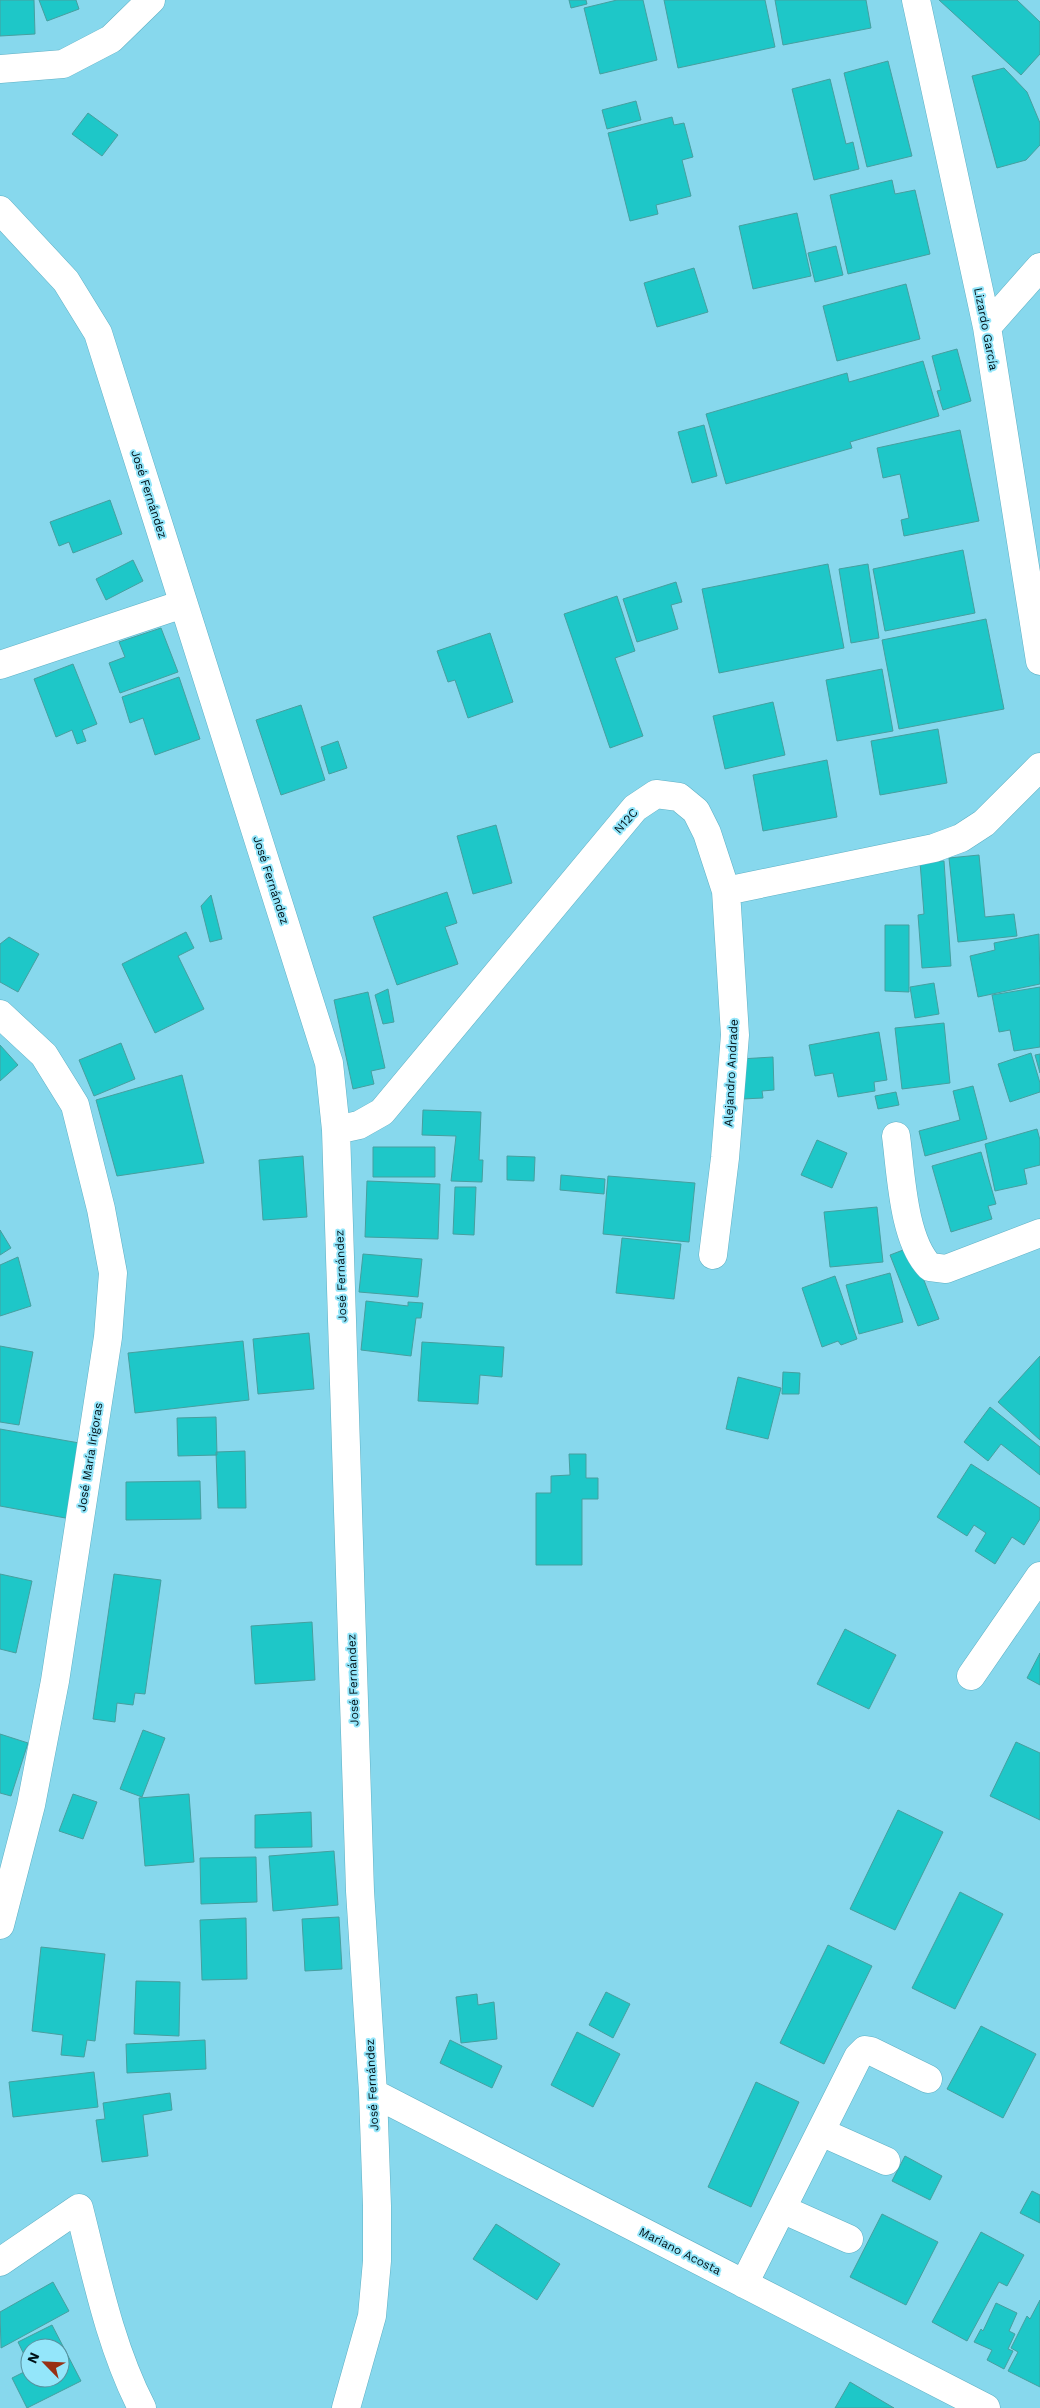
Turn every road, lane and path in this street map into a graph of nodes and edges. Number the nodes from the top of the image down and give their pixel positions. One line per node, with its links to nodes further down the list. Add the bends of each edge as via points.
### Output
1 (151, 0): 3 (street, via 111,39 62,64)
2 (916, 0): 6 (street, Lizardo García)
3 (0, 69)
4 (0, 210): 8 (street, José Fernández, via 66,280 98,333)
5 (1040, 267): 6 (street)
6 (987, 327): 7 (street, Lizardo García)
7 (1035, 598): 9 (street, Lizardo García)
8 (183, 604): 10 (street); 14 (street, José Fernández, via 329,1063)
9 (1040, 661)
10 (0, 665)
11 (1040, 767): 12 (street, via 984,823 961,838 934,848)
12 (726, 891): 14 (street, N12C, via 707,833 696,811 678,797 656,794 635,808 382,1112 359,1125); 17 (street, Alejandro Andrade, via 735,1035 726,1158)
13 (0, 1014): 20 (street, José María Irigoras, via 44,1055 75,1105 101,1209 112,1273 108,1337 55,1681 31,1805)
14 (336, 1130): 22 (street, José Fernández, via 360,1891)
15 (896, 1136): 16 (street, via 908,1216 920,1257 930,1267 946,1269)
16 (1040, 1233)
17 (713, 1255)
18 (1040, 1576): 19 (street)
19 (971, 1676)
20 (0, 1925)
21 (928, 2079): 23 (street, via 865,2050 852,2066)
22 (373, 2093): 28 (street, Mariano Acosta); 30 (street, José Fernández, via 377,2260 372,2316)
23 (821, 2132): 24 (street); 25 (street)
24 (886, 2161)
25 (782, 2209): 26 (street); 28 (street)
26 (849, 2239)
27 (0, 2262): 29 (street, via 79,2208 121,2361)
28 (744, 2284): 31 (street, Mariano Acosta)
29 (142, 2408)
30 (346, 2408)
31 (986, 2408)

